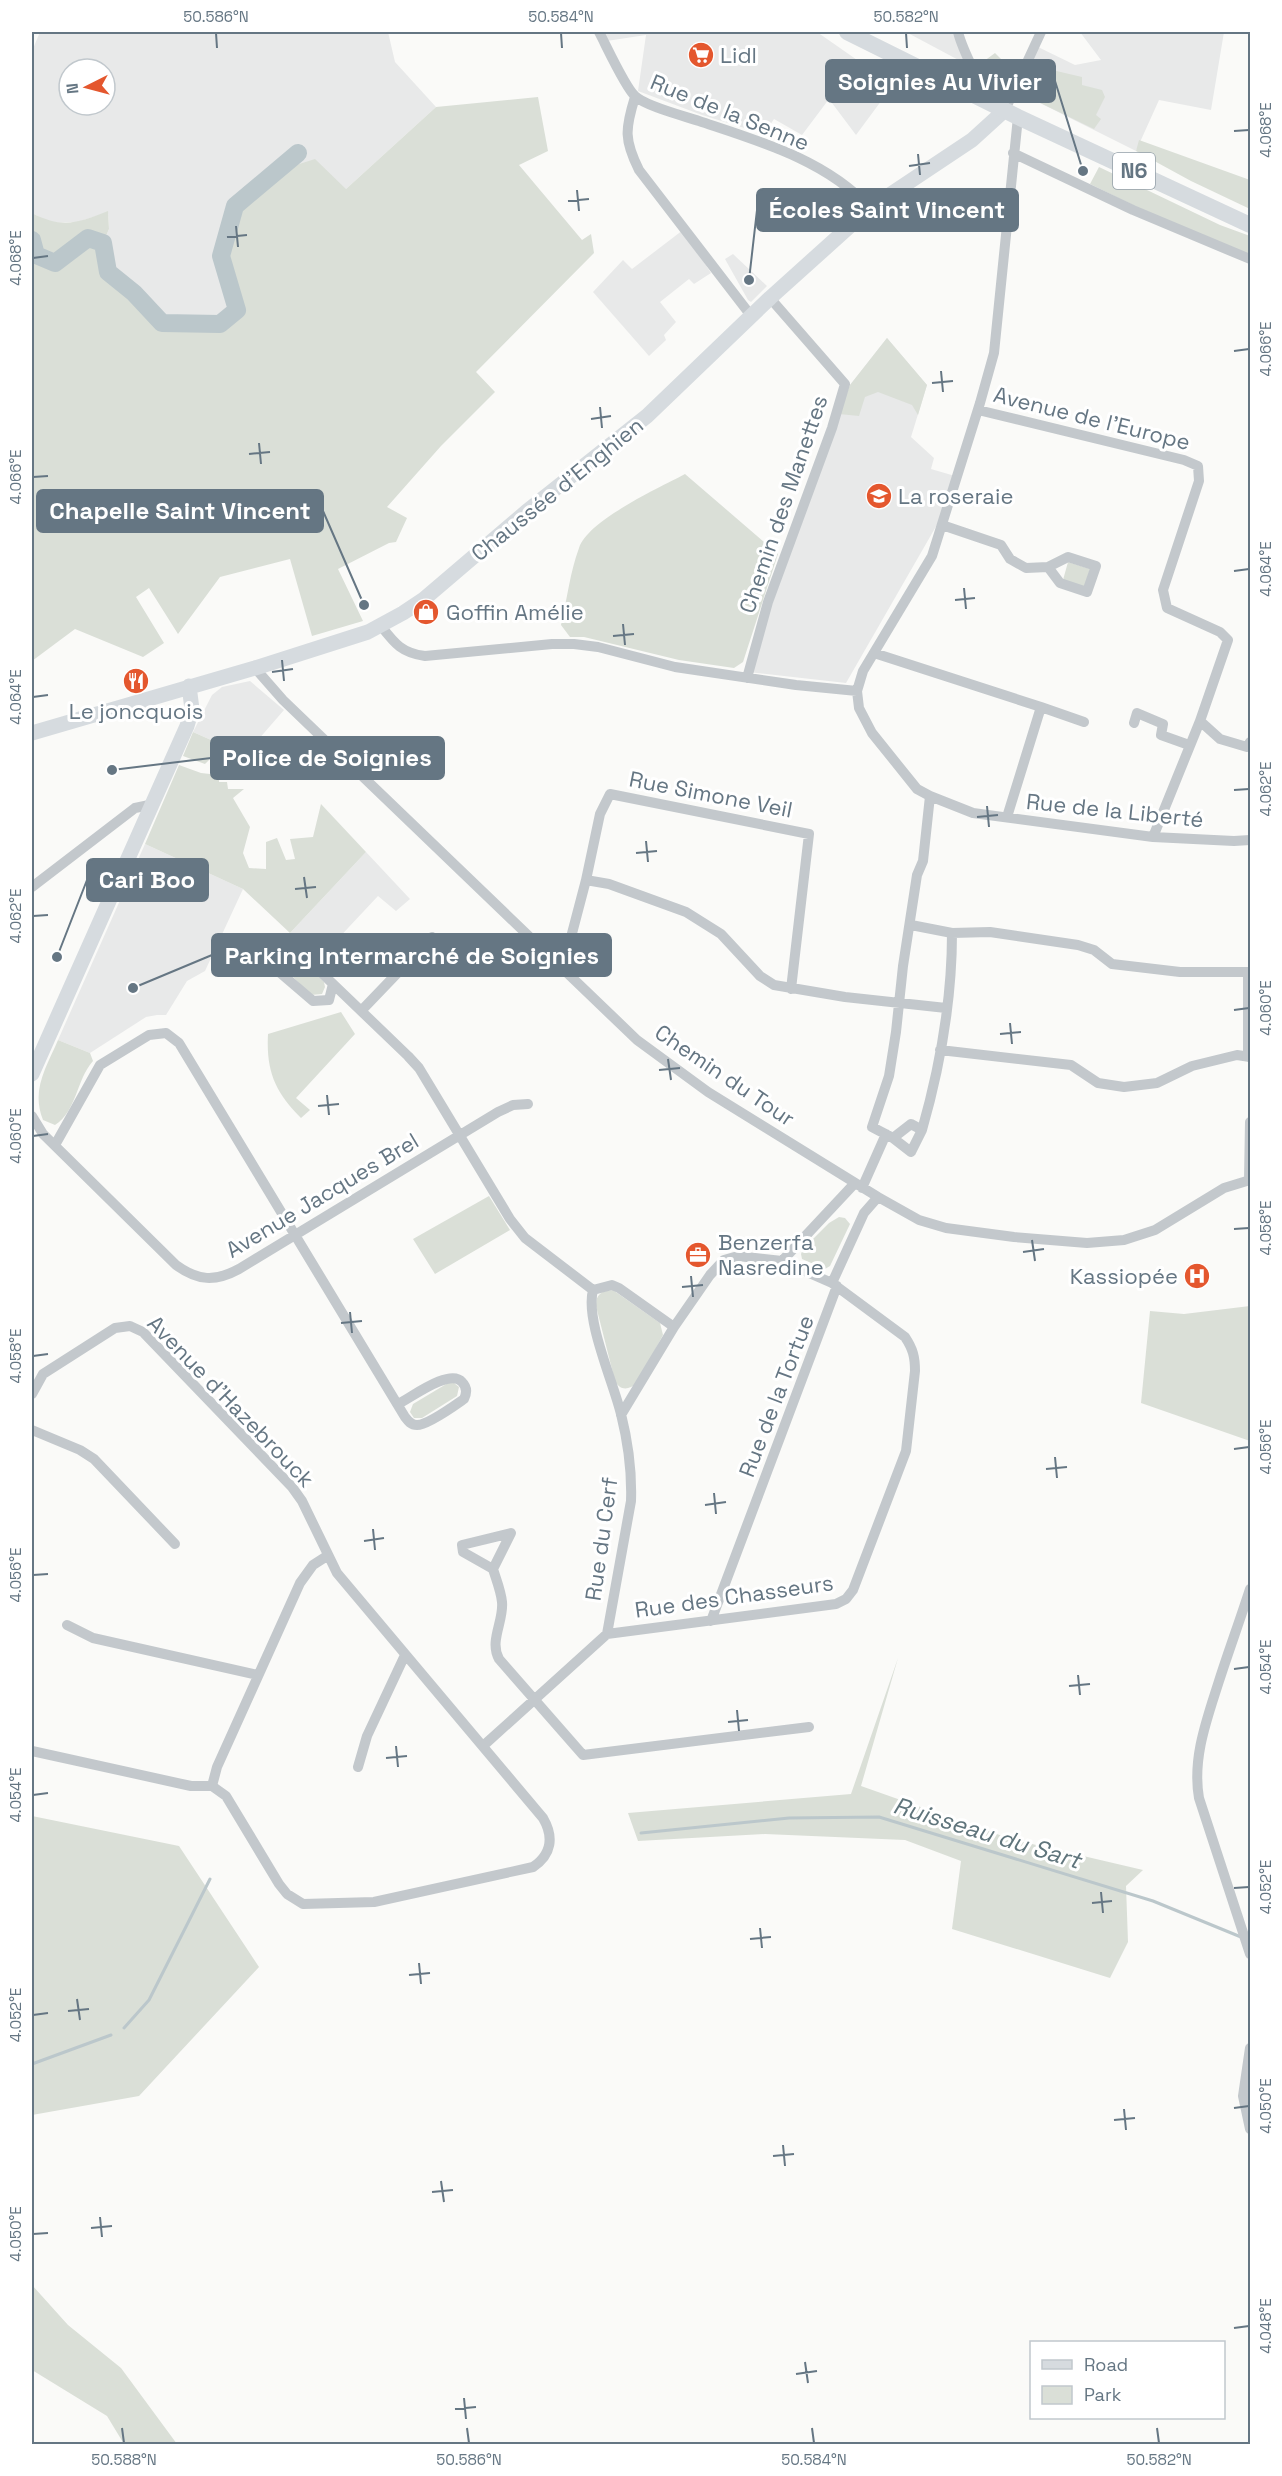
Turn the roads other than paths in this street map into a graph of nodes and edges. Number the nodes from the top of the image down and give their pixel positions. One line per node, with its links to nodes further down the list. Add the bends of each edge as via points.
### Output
1 (599, 32): 5 (street, Rue de la Senne)
2 (847, 32): 6 (main road, N6)
3 (958, 32): 6 (street)
4 (1041, 32): 7 (street)
5 (635, 97): 9 (street, Rue de la Senne, via 790,152); 13 (street, via 627,124 630,151 639,170)
6 (987, 101): 7 (main road, N6)
7 (1011, 113): 8 (street); 9 (main road, Chaussée d'Enghien); 10 (main road, N6)
8 (1013, 153): 11 (street, via 1133,210); 14 (street, via 994,353)
9 (870, 208): 12 (main road, Chaussée d'Enghien)
10 (1251, 225)
11 (1251, 259)
12 (770, 298): 13 (main road, Chaussée d'Enghien); 20 (street, Chemin des Manettes, via 844,384 832,428 768,602)
13 (752, 317): 17 (main road, Chaussée d'Enghien, via 647,416 424,598)
14 (978, 410): 15 (street); 24 (street, Avenue de l'Europe, via 1198,466 1199,481 1163,590 1167,608 1220,632 1228,640)
15 (942, 525): 16 (street, via 1001,545 1010,559 1026,568); 18 (street, via 932,556)
16 (1048, 567)
17 (381, 626): 19 (main road, Chaussée d'Enghien); 20 (street, via 400,647 417,655 574,644 675,667)
18 (874, 653): 22 (street); 23 (street)
19 (255, 668): 21 (main road, Chaussée d'Enghien); 40 (street, Chemin du Tour, via 283,700)
20 (747, 678): 22 (street)
21 (189, 686): 27 (main road, Chaussée d'Enghien); 31 (main road, via 192,709)
22 (857, 691): 30 (street, Rue de la Liberté, via 859,708 872,733 917,789)
23 (1041, 707): 25 (street); 32 (street)
24 (1200, 721): 28 (street, via 1220,739 1247,747); 29 (street, Avenue de l'Europe)
25 (1084, 722)
26 (1134, 723): 29 (street, via 1137,713 1163,724 1161,735)
27 (32, 733)
28 (1251, 742)
29 (1189, 745): 33 (street, Avenue de l'Europe)
30 (930, 796): 32 (street, Rue de la Liberté, via 973,813); 37 (street)
31 (153, 804): 36 (street, via 135,808); 49 (main road)
32 (1007, 817): 33 (street, Rue de la Liberté)
33 (1153, 837): 34 (street, Rue de la Liberté)
34 (1251, 840)
35 (586, 880): 40 (street, via 570,940); 43 (street, via 609,884 686,912 721,934 760,976); 43 (street, Rue Simone Veil, via 600,814 610,794 809,834)
36 (32, 887)
37 (911, 925): 38 (street); 44 (street)
38 (952, 933): 41 (street, via 990,932 1078,945 1094,950 1112,964 1180,972); 45 (street)
39 (432, 937): 46 (street)
40 (554, 961): 60 (street, Chemin du Tour, via 668,1064)
41 (1249, 973): 48 (street)
42 (333, 984): 42 (street, via 329,1000 313,1001 278,971 275,960 282,948 294,948); 46 (street)
43 (791, 989): 44 (street)
44 (898, 1003): 45 (street); 57 (street, via 889,1076 872,1127)
45 (946, 1008): 47 (street)
46 (361, 1011): 56 (street, via 419,1068)
47 (940, 1050): 48 (street, via 1071,1065 1098,1083 1125,1087 1157,1083 1192,1066 1237,1055); 53 (street)
48 (1249, 1057)
49 (32, 1074)
50 (528, 1104): 56 (street, Avenue Jacques Brel, via 513,1105)
51 (32, 1116): 55 (street, Avenue Jacques Brel)
52 (1251, 1122): 59 (street)
53 (922, 1130): 57 (street, via 911,1124); 57 (street, via 911,1152)
54 (32, 1131): 55 (street, Avenue Jacques Brel)
55 (43, 1134): 58 (street, Avenue Jacques Brel)
56 (458, 1135): 62 (street, Avenue Jacques Brel); 65 (street, via 525,1238)
57 (890, 1136): 60 (street)
58 (55, 1145): 62 (street, Avenue Jacques Brel, via 176,1265 200,1279 228,1275); 62 (street, via 100,1065 149,1035 166,1033 179,1043)
59 (1250, 1180): 61 (street, Chemin du Tour, via 1224,1188 1155,1230 1124,1240 1087,1244 946,1228 919,1220)
60 (858, 1186): 61 (street, Chemin du Tour); 63 (street)
61 (878, 1197): 64 (street, Rue de la Tortue, via 864,1213)
62 (296, 1234): 68 (street)
63 (782, 1261): 64 (street, Rue des Chasseurs); 66 (street, via 738,1256 724,1260)
64 (835, 1285): 75 (street, Rue de la Tortue); 75 (street, Rue des Chasseurs, via 905,1337 912,1347 915,1358 906,1451 853,1590 846,1599 837,1604)
65 (594, 1290): 66 (street, via 612,1285); 69 (street, Rue du Cerf, via 590,1302)
66 (674, 1327): 69 (street)
67 (32, 1394): 72 (street, Avenue d'Hazebrouck, via 44,1374 115,1328 130,1326 143,1332 292,1487)
68 (398, 1404): 68 (street, via 410,1423 418,1425 465,1400 467,1394 460,1379 444,1378)
69 (621, 1415): 77 (street, Rue du Cerf, via 630,1460 631,1501)
70 (32, 1430): 71 (street, via 94,1459)
71 (175, 1544)
72 (327, 1556): 78 (street, Avenue d'Hazebrouck, via 349,1589); 79 (street, via 313,1565 300,1583)
73 (493, 1569): 73 (street, via 463,1552 462,1545 512,1533); 80 (street, via 502,1602 496,1652)
74 (1251, 1589): 86 (street, via 1208,1716 1196,1779)
75 (711, 1621): 77 (street, Rue des Chasseurs)
76 (67, 1625): 79 (street, via 93,1638)
77 (607, 1634): 80 (street, Rue des Chasseurs)
78 (405, 1655): 82 (street, Avenue d'Hazebrouck); 84 (street, via 367,1736)
79 (258, 1675): 85 (street)
80 (535, 1700): 81 (street, via 583,1755); 82 (street, Rue des Chasseurs)
81 (809, 1727)
82 (483, 1746): 85 (street, Avenue d'Hazebrouck, via 543,1818 549,1829 549,1851 533,1867 374,1902 315,1905 294,1900 279,1884 226,1796)
83 (32, 1752): 85 (street, via 191,1786)
84 (358, 1767)
85 (212, 1786)
86 (1251, 1954)
87 (1251, 2048): 88 (street, via 1243,2096)
88 (1251, 2129)

